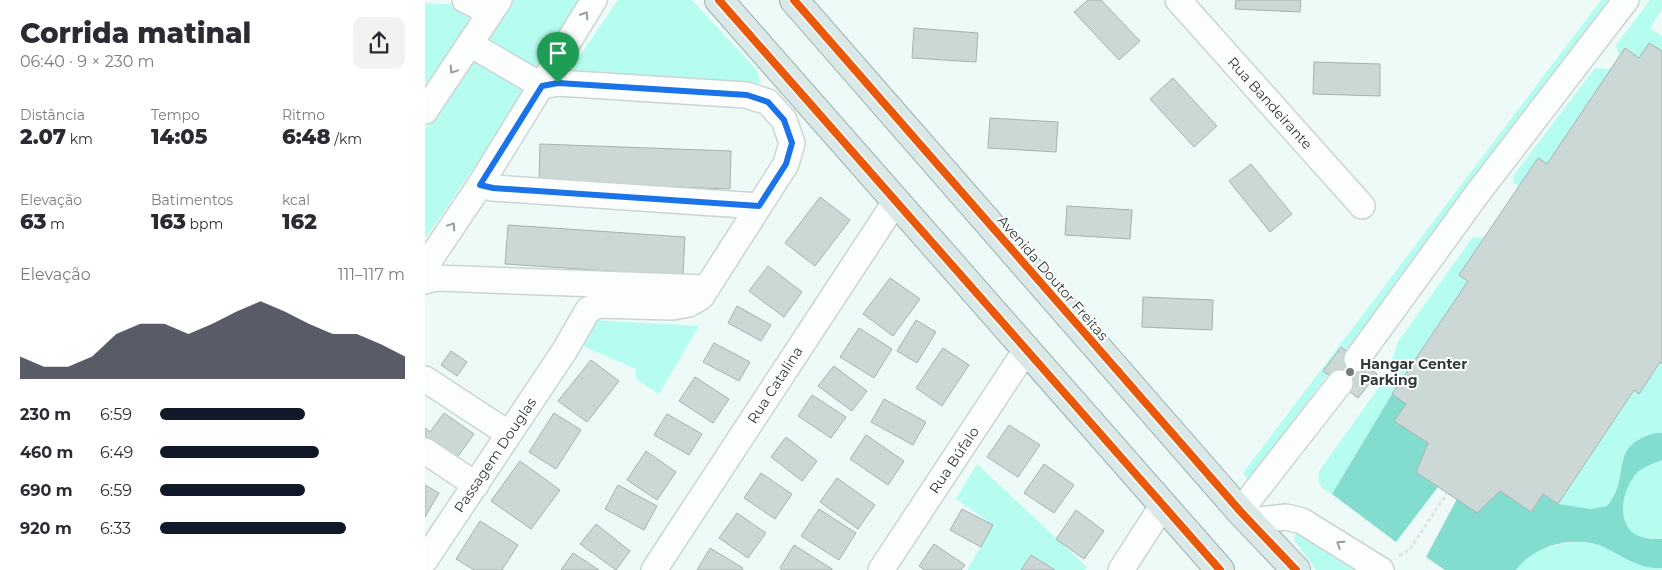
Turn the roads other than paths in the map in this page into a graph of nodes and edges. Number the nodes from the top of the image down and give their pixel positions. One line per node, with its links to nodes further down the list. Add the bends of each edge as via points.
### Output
1 (465, 0): 7 (street)
2 (595, 0): 9 (street, one-way to 2)
3 (719, 0): 12 (main road)
4 (795, 0): 26 (main road, Avenida Doutor Freitas)
5 (1178, 0): 14 (street, Rua Bandeirante)
6 (1626, 0): 19 (street, via 1477,194)
7 (493, 8): 8 (street)
8 (469, 44): 9 (street); 10 (street, one-way to 10)
9 (542, 86): 11 (street); 13 (street, Passagem Douglas, via 558,83 747,95 768,102 784,120 792,143 786,164)
10 (429, 99)
11 (480, 185): 13 (street); 15 (street, one-way to 11)
12 (895, 200): 18 (main road); 29 (street, Rua Catalina)
13 (759, 206): 17 (street, Passagem Douglas)
14 (1362, 206)
15 (425, 266)
16 (425, 281): 17 (street, via 436,278)
17 (707, 288): 22 (street, Passagem Douglas, via 701,297 689,304 672,307 599,305 588,310)
18 (1026, 350): 25 (main road); 30 (street, Rua Búfalo)
19 (1357, 359)
20 (425, 379): 22 (street)
21 (1339, 383): 26 (street)
22 (509, 434): 24 (street, Passagem Douglas)
23 (425, 451): 24 (street)
24 (476, 485): 27 (street, Passagem Douglas)
25 (1163, 505): 31 (street); 32 (main road)
26 (1245, 516): 28 (street, one-way to 26, via 1302,521 1286,517); 33 (main road, Avenida Doutor Freitas)
27 (427, 551)
28 (1386, 565)
29 (654, 570)
30 (881, 570)
31 (1121, 570)
32 (1220, 570)
33 (1296, 570)

